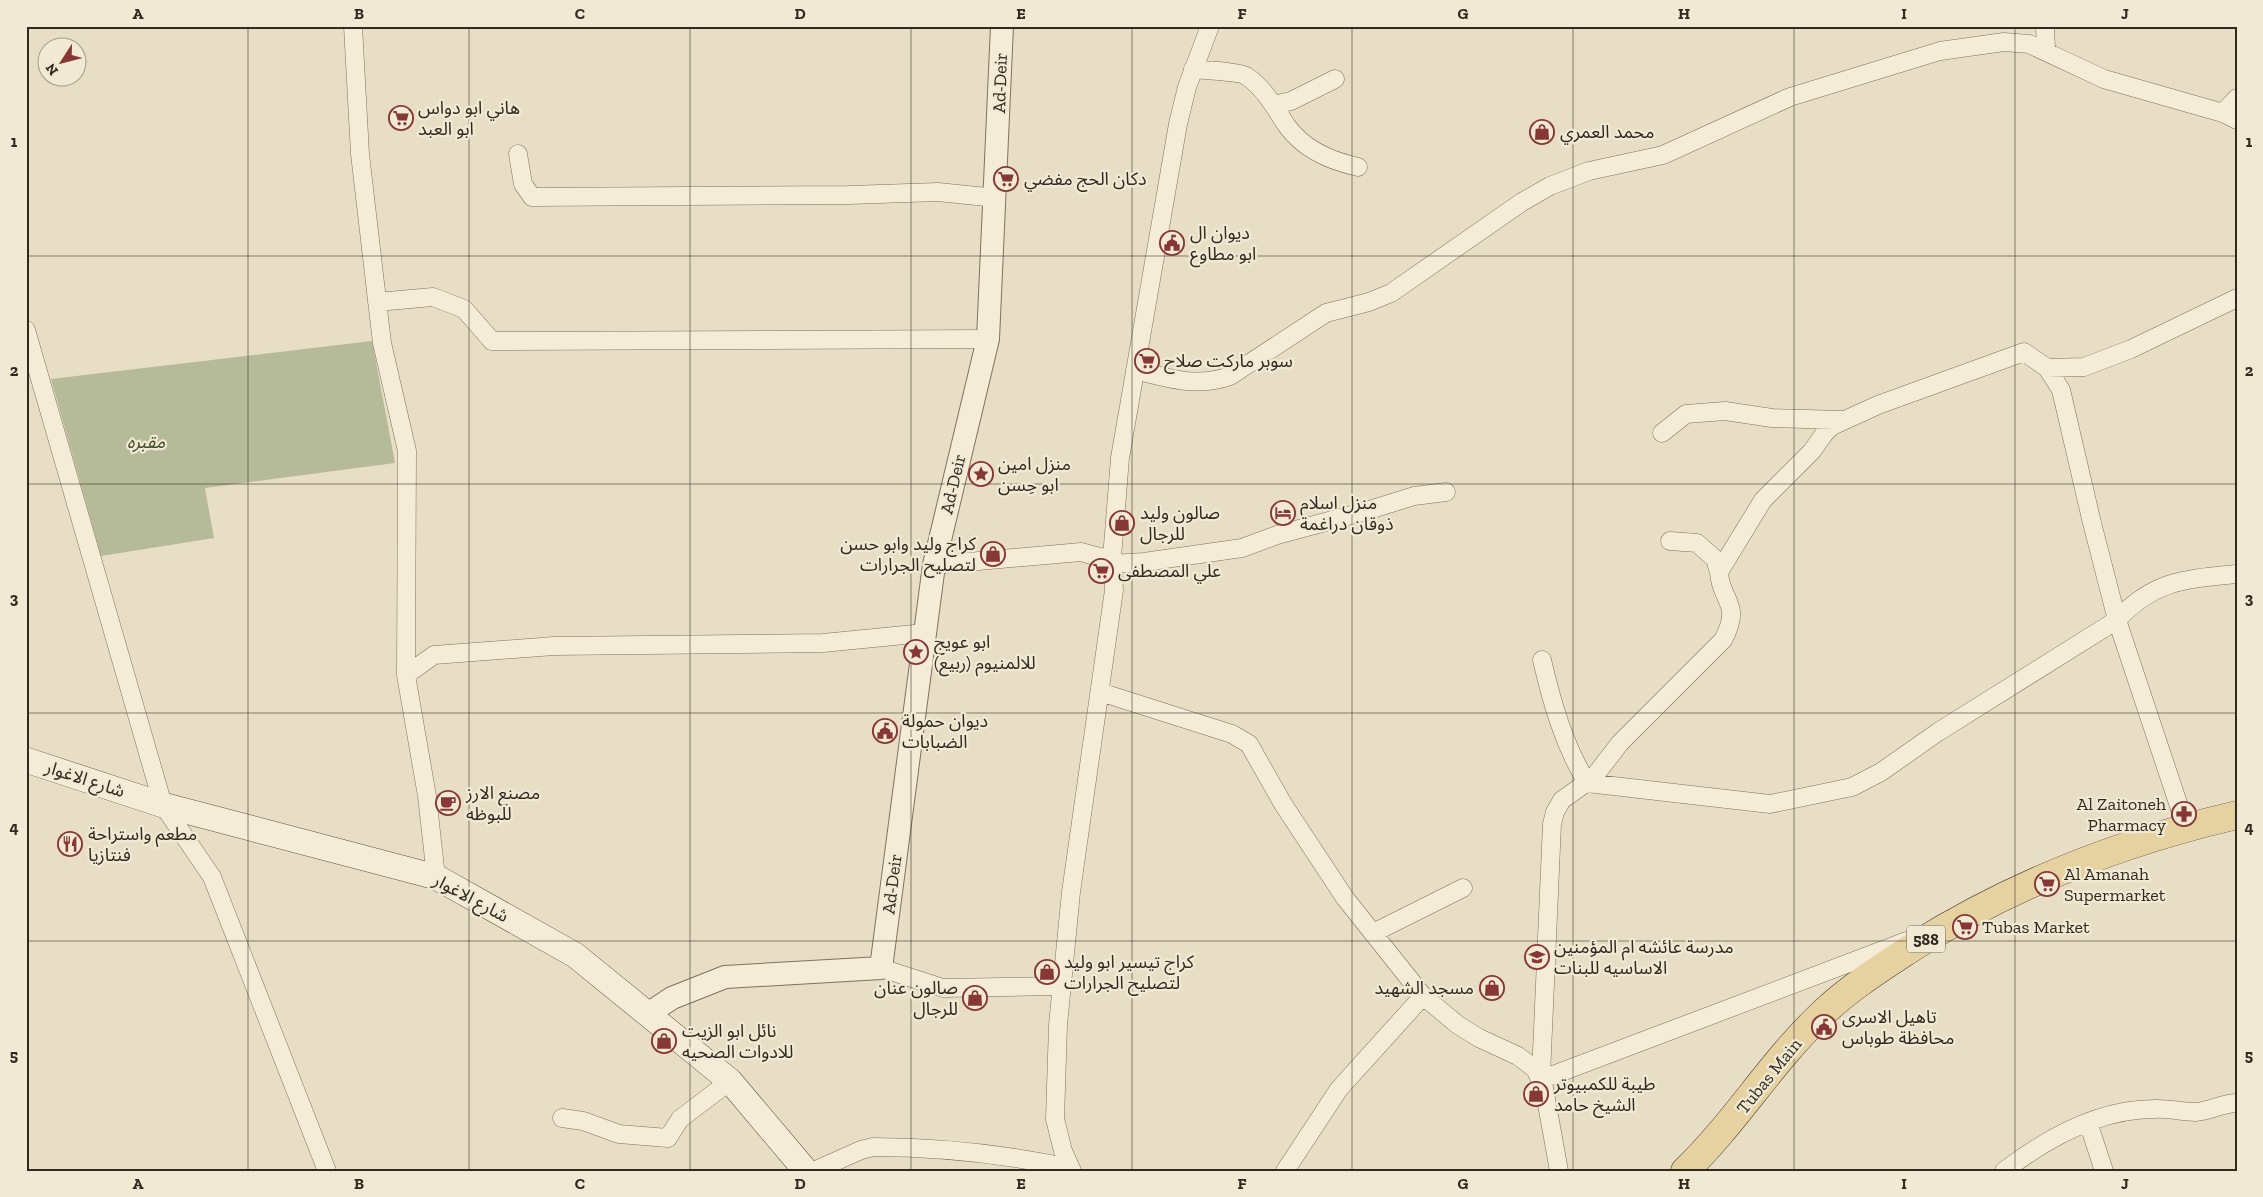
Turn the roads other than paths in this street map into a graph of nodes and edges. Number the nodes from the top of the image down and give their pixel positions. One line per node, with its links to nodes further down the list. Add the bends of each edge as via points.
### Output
1 (353, 26): 15 (street, via 360,154)
2 (1002, 26): 13 (street, Ad-Deir)
3 (1210, 26): 6 (street)
4 (2045, 26): 5 (street)
5 (2046, 50): 10 (street, via 2104,79); 19 (street, via 2029,44 2004,42 1940,51 1790,97 1663,155 1589,171 1550,186 1391,293 1326,313 1230,376 1192,383)
6 (1193, 69): 9 (street, via 1245,75); 19 (street, via 1178,124)
7 (1335, 79): 9 (street, via 1298,98)
8 (2237, 98): 10 (street)
9 (1273, 105): 12 (street, via 1303,144 1335,162)
10 (2230, 116)
11 (518, 154): 13 (street, via 523,184 532,197 938,192)
12 (1358, 168)
13 (996, 198): 17 (street, Ad-Deir)
14 (2237, 298): 18 (street, via 2132,349 2084,367)
15 (377, 302): 17 (street, via 433,297 464,310 492,341); 31 (street, via 382,343 407,451)
16 (26, 330): 35 (street)
17 (988, 340): 25 (street, Ad-Deir)
18 (2047, 368): 20 (street, via 2024,352); 28 (street, via 2066,403)
19 (1135, 370): 24 (street, via 1120,458)
20 (1844, 420): 21 (street, via 1772,418 1725,411 1696,413 1686,414); 26 (street, via 1824,434 1812,451 1763,500)
21 (1662, 433)
22 (1446, 492): 24 (street, via 1414,496 1242,548 1144,562)
23 (1670, 541): 26 (street, via 1697,542 1715,559)
24 (1112, 561): 25 (street, via 1081,552); 32 (street, via 1114,590)
25 (934, 565): 29 (street, Ad-Deir)
26 (1720, 572): 34 (street, via 1720,583 1731,612 1723,640 1620,743)
27 (2237, 574): 28 (street, via 2175,582 2152,590)
28 (2117, 620): 34 (street, via 1938,732 1881,772 1852,787 1770,804); 37 (street)
29 (925, 633): 31 (street, via 822,643 536,647 434,655); 42 (street, Ad-Deir)
30 (1542, 660): 34 (street, via 1552,703 1575,762)
31 (406, 675): 38 (street, via 427,796)
32 (1100, 692): 41 (street, via 1232,734 1249,744 1290,816 1345,898); 43 (street)
33 (26, 760): 35 (main road, شارع الاغوار)
34 (1587, 783): 46 (street, via 1562,800 1552,824)
35 (163, 805): 38 (main road, شارع الاغوار); 52 (street, via 212,876)
36 (2237, 815): 37 (main road, Tubas Main / 588)
37 (2186, 827): 40 (main road, Tubas Main / 588, via 2056,872)
38 (436, 877): 45 (main road, شارع الاغوار, via 575,955)
39 (1464, 888): 41 (street)
40 (1948, 925): 46 (street); 57 (main road, Tubas Main / 588, via 1871,974 1822,1014 1789,1048 1734,1119)
41 (1373, 933): 44 (street)
42 (881, 968): 43 (street, via 943,988); 45 (street, via 725,977 672,998)
43 (1061, 986): 51 (street, via 1055,1106 1060,1141)
44 (1423, 996): 46 (street, via 1458,1025 1528,1062); 55 (street, via 1338,1089)
45 (648, 1014): 47 (main road, شارع الاغوار)
46 (1540, 1079): 56 (street)
47 (730, 1081): 49 (street, via 680,1119 668,1138 619,1134 583,1121); 53 (main road, شارع الاغوار)
48 (2237, 1102): 50 (street, via 2197,1112 2154,1108 2135,1110)
49 (562, 1118)
50 (2088, 1122): 58 (street, via 2035,1149); 59 (street)
51 (1071, 1169): 54 (street, via 1008,1155 873,1147)
52 (327, 1171)
53 (806, 1171)
54 (814, 1171)
55 (1285, 1171)
56 (1560, 1171)
57 (1685, 1171)
58 (2004, 1171)
59 (2104, 1171)

